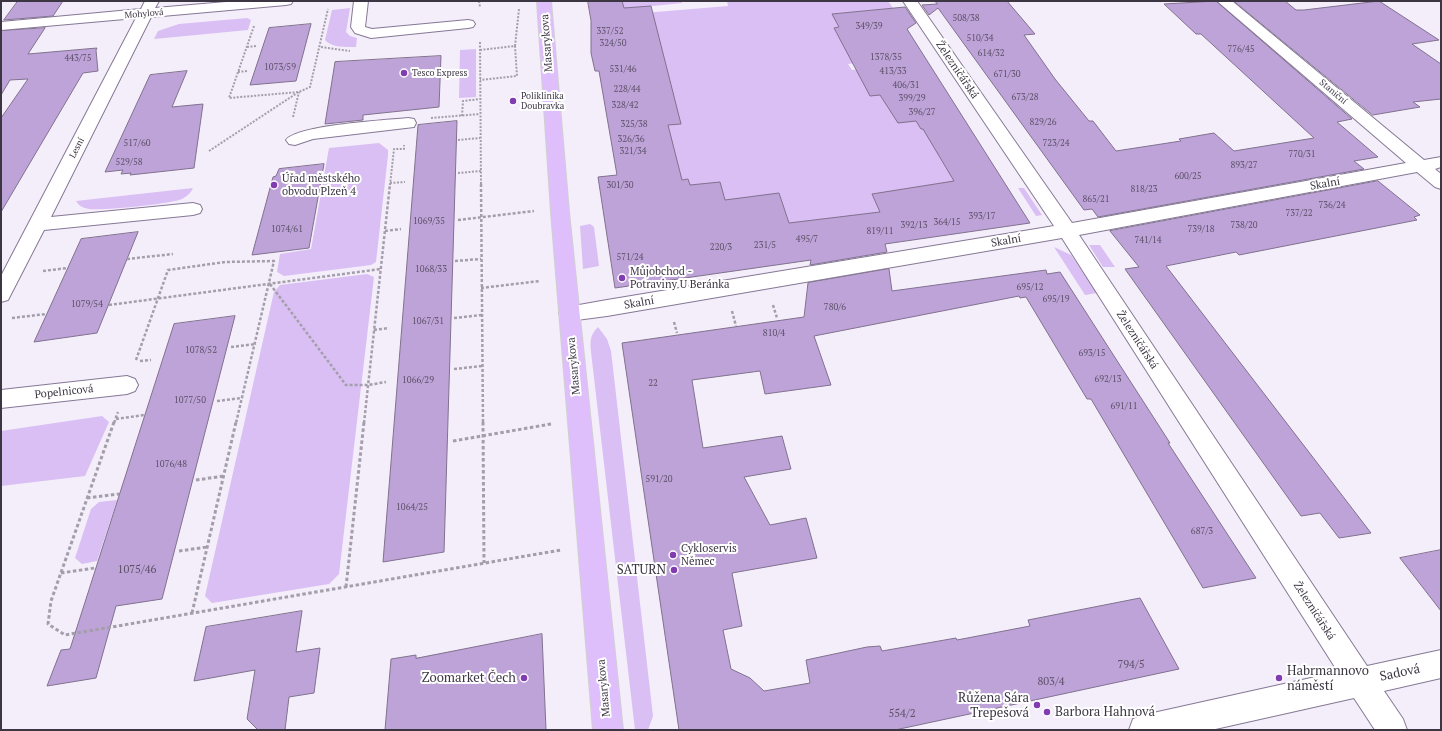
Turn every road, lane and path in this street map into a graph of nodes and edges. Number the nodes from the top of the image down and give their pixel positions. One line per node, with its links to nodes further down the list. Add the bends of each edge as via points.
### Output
1 (286, 1): 8 (street, Mohylová)
2 (361, 1): 12 (street, via 358,27 371,34)
3 (480, 1): 10 (path)
4 (544, 1): 61 (main road, Masarykova)
5 (910, 1): 45 (street, Železničářská)
6 (1224, 1): 32 (street, Staniční)
7 (519, 5): 16 (path)
8 (148, 7): 13 (street, Mohylová); 42 (street, Lesní)
9 (328, 9): 22 (path, via 310,87)
10 (480, 10)
11 (255, 23): 17 (path)
12 (468, 24)
13 (1, 26)
14 (480, 41): 18 (path)
15 (256, 46): 17 (path)
16 (515, 46): 18 (path); 21 (path, via 517,76)
17 (246, 47): 20 (path)
18 (480, 50): 21 (path)
19 (247, 71): 20 (path)
20 (238, 72): 22 (path, via 229,98)
21 (480, 80): 23 (path)
22 (299, 92): 30 (path)
23 (480, 99): 24 (path, via 463,101); 26 (path)
24 (462, 116)
25 (408, 123): 27 (street, via 312,127)
26 (480, 138): 28 (path); 33 (path)
27 (295, 140)
28 (458, 140)
29 (394, 149): 36 (path)
30 (209, 151)
31 (1441, 162): 32 (street, Skalní)
32 (1420, 166): 37 (street, Staniční); 45 (street, Skalní)
33 (481, 171): 34 (path); 40 (path)
34 (458, 173)
35 (405, 182): 36 (path)
36 (390, 183): 44 (path)
37 (1441, 183)
38 (193, 209): 42 (street)
39 (535, 211): 40 (path)
40 (481, 217): 41 (path); 48 (path)
41 (458, 220)
42 (39, 224): 56 (street, Lesní)
43 (401, 229): 44 (path)
44 (385, 231): 51 (path)
45 (1066, 231): 61 (street, Skalní); 101 (street, Železničářská)
46 (173, 254): 47 (path)
47 (127, 259)
48 (481, 259): 49 (path); 55 (path)
49 (455, 261)
50 (67, 268): 52 (path)
51 (381, 269): 54 (path); 70 (path)
52 (40, 271)
53 (541, 281): 55 (path)
54 (269, 284): 57 (path); 57 (path, via 274,260 225,262 168,270); 72 (path); 79 (path, via 346,385)
55 (481, 288): 63 (path)
56 (1, 295)
57 (158, 298): 59 (path); 74 (path, via 135,361)
58 (771, 299): 67 (path)
59 (109, 305)
60 (731, 307): 68 (path)
61 (569, 313): 92 (main road, Masarykova)
62 (46, 314): 65 (path)
63 (482, 315): 66 (path); 75 (path)
64 (673, 317): 71 (path)
65 (11, 318)
66 (454, 318)
67 (777, 318)
68 (736, 326)
69 (389, 328): 70 (path)
70 (374, 330): 79 (path)
71 (677, 333)
72 (256, 344): 73 (path); 80 (path)
73 (231, 347)
74 (151, 360)
75 (482, 366): 76 (path); 86 (path)
76 (454, 369)
77 (386, 382): 79 (path)
78 (127, 385): 81 (street, Popelnicová); 84 (path)
79 (368, 385): 98 (path)
80 (242, 398): 82 (path); 88 (path)
81 (1, 399)
82 (217, 401)
83 (144, 415): 84 (path)
84 (115, 419): 91 (path)
85 (552, 423): 86 (path)
86 (482, 436): 87 (path); 95 (path)
87 (453, 441)
88 (224, 476): 89 (path); 93 (path)
89 (196, 480)
90 (119, 494): 91 (path)
91 (87, 498): 97 (path)
92 (590, 544): 95 (path); 102 (main road, Masarykova)
93 (207, 547): 94 (path); 99 (path)
94 (178, 551)
95 (484, 563): 98 (path)
96 (95, 568): 97 (path)
97 (60, 574): 99 (path, via 51,601 48,624 65,635)
98 (346, 587): 99 (path)
99 (192, 613)
100 (1441, 664): 101 (street, Sadová)
101 (1359, 682): 103 (street); 104 (street)
102 (608, 730)
103 (1144, 730)
104 (1392, 730)

